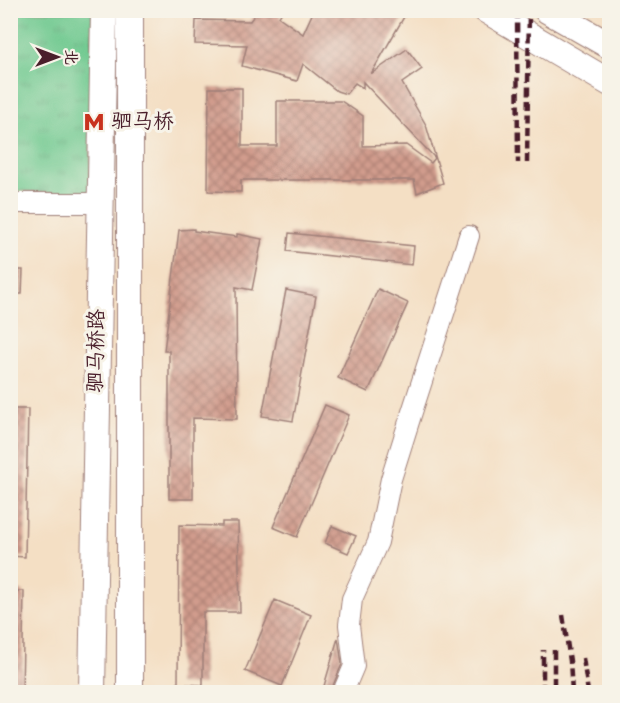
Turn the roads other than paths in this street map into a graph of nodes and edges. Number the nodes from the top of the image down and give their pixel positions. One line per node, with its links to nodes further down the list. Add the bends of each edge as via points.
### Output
1 (104, 10): 7 (main road, 驷马桥路)
2 (486, 10): 6 (main road)
3 (547, 10): 5 (main road)
4 (131, 13): 11 (main road, 驷马桥路)
5 (609, 46)
6 (609, 83)
7 (100, 202): 8 (street); 10 (main road, 驷马桥路)
8 (10, 203)
9 (469, 236): 12 (street, via 391,480 378,542 352,599 349,625 354,666)
10 (92, 693)
11 (130, 693)
12 (343, 693)

